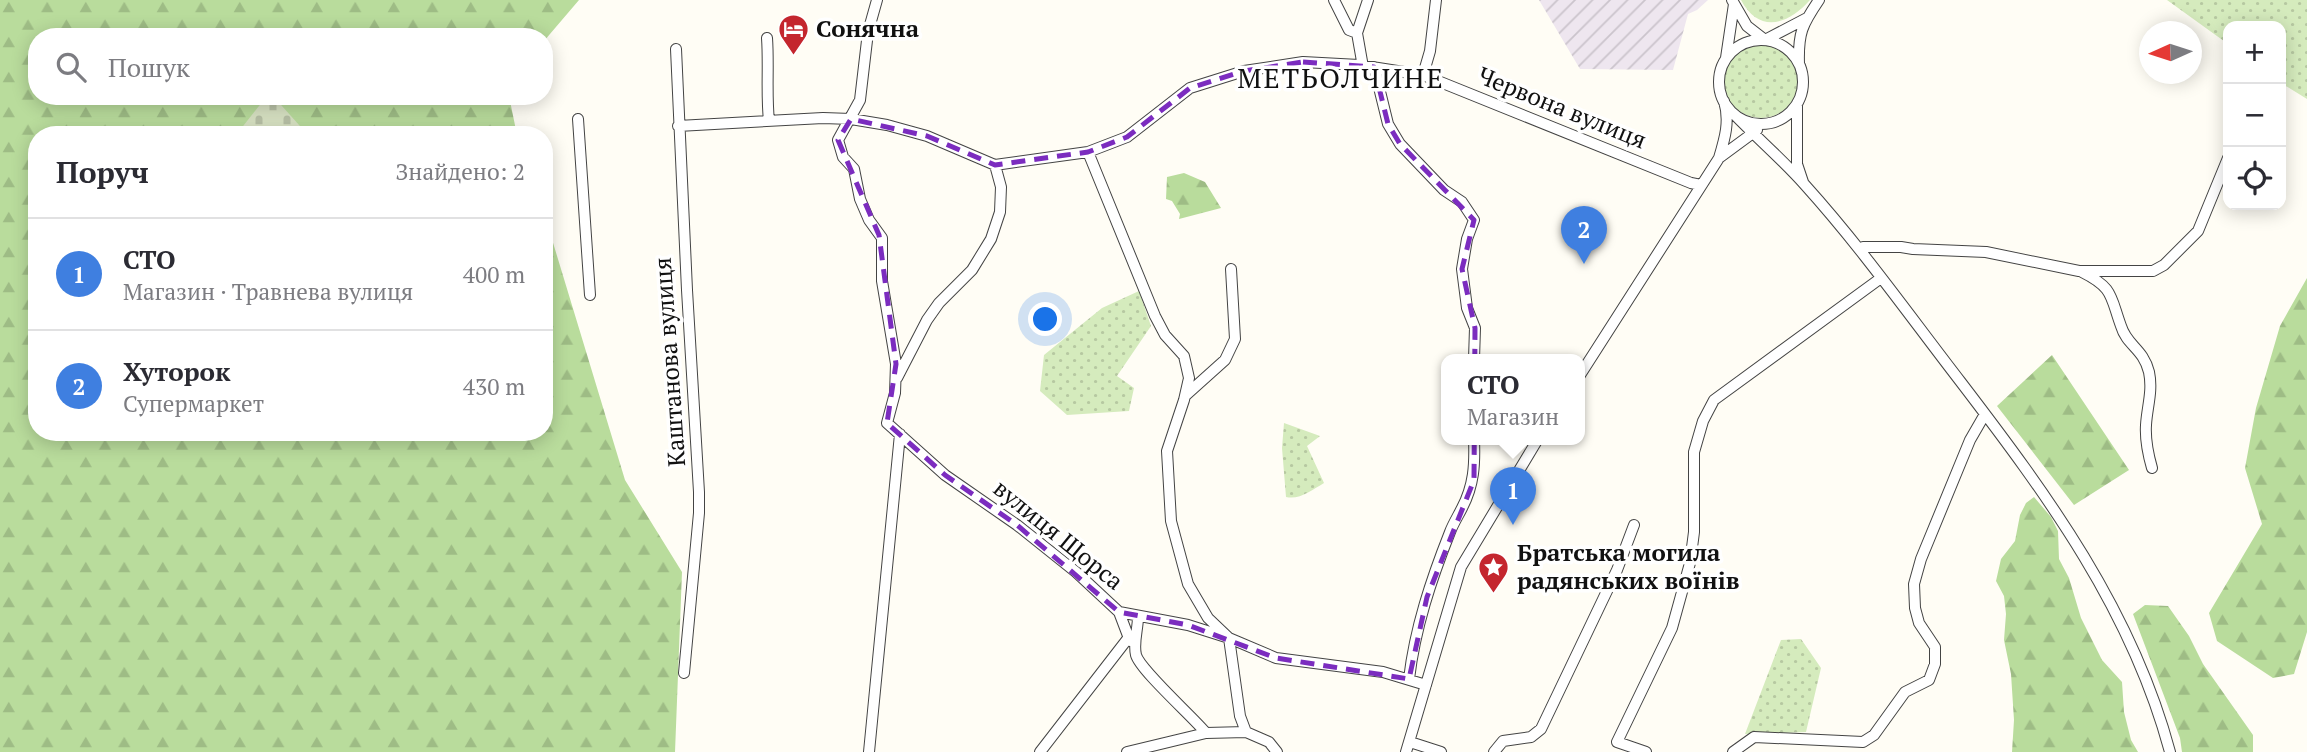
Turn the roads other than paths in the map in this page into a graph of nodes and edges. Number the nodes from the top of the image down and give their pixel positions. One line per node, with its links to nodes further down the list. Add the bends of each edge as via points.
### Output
1 (877, 0): 20 (street, via 868,32 860,100)
2 (1334, 0): 8 (street, via 1349,30)
3 (1368, 0): 8 (street)
4 (1436, 0): 15 (street)
5 (1819, 0): 7 (street)
6 (1733, 2): 10 (street, via 1747,26); 12 (street)
7 (1807, 18): 10 (street); 13 (street, via 1798,40)
8 (1357, 33): 14 (street)
9 (766, 38): 21 (street)
10 (1765, 40): 12 (street, via 1741,45); 13 (street, via 1784,46)
11 (676, 49): 23 (street, Каштанова вулиця)
12 (1726, 58): 16 (street, via 1719,87)
13 (1799, 64): 17 (street, via 1803,76)
14 (1368, 67): 15 (street, Червона вулиця); 25 (street, Червона вулиця, via 1303,62 1244,71 1190,88 1127,137); 36 (street, via 1400,144 1444,190 1462,202 1474,220 1462,269 1467,308 1475,328)
15 (1423, 75): 30 (street, Червона вулиця)
16 (1724, 101): 18 (street); 26 (street, via 1727,128)
17 (1797, 104): 22 (street, via 1787,115); 29 (street, via 1797,163)
18 (1734, 114): 22 (street, via 1750,123); 24 (street)
19 (578, 119): 35 (street)
20 (851, 119): 21 (street); 27 (street, via 927,136); 38 (street, вулиця Щорса, via 838,140 843,157 854,169 869,220 882,238 881,281)
21 (769, 121): 23 (street)
22 (1768, 123): 24 (street)
23 (678, 126): 51 (street, Каштанова вулиця, via 699,492)
24 (1752, 133): 26 (street); 29 (street)
25 (1088, 152): 27 (street, Червона вулиця); 39 (street, via 1155,316 1184,356 1189,378)
26 (1719, 158): 30 (street)
27 (995, 165): 38 (street, вулиця Щорса, via 1001,187 1000,212 991,239 972,270 927,320)
28 (2223, 170): 33 (street, via 2198,231 2164,265 2152,271)
29 (1804, 184): 31 (street)
30 (1701, 185): 37 (street)
31 (1858, 250): 33 (street, via 1901,247 1986,252); 34 (street)
32 (1231, 269): 39 (street, via 1235,339 1225,360)
33 (2080, 271): 44 (street, via 2101,282 2114,301 2121,327 2142,353 2149,371 2152,389 2146,446)
34 (1881, 278): 40 (street); 63 (street, via 1714,400 1703,421 1694,452 1690,563 1672,628 1617,743)
35 (590, 295)
36 (1474, 354)
37 (1585, 367)
38 (895, 382): 41 (street, вулиця Щорса, via 887,423)
39 (1186, 395): 49 (street, via 1167,451 1171,521 1188,584 1208,618)
40 (1985, 414): 64 (street, via 1970,440 1913,584 1919,623 1936,647 1929,680 1905,692 1874,735 1863,742 1754,737); 65 (street, via 2065,523 2109,599 2135,654)
41 (900, 434): 46 (street, вулиця Щорса, via 945,475 1076,572); 57 (street)
42 (1474, 445): 52 (street, via 1474,480 1427,597)
43 (1534, 445): 53 (street, via 1461,567)
44 (2152, 468)
45 (1634, 525): 62 (street, via 1541,729 1531,737 1503,741)
46 (1119, 612): 47 (street, вулиця Щорса); 48 (street)
47 (1138, 617): 49 (street, вулиця Щорса); 50 (street)
48 (1129, 637): 50 (street); 58 (street)
49 (1229, 638): 52 (street, вулиця Щорса, via 1276,658); 54 (street)
50 (1136, 657): 55 (street)
51 (684, 673)
52 (1409, 679): 53 (street, вулиця Щорса)
53 (1426, 685): 56 (street)
54 (1246, 732): 55 (street); 60 (street, via 1269,742)
55 (1206, 733): 59 (street)
56 (1408, 747): 61 (street)
57 (869, 752)
58 (1040, 752)
59 (1127, 752)
60 (1277, 752)
61 (1441, 752)
62 (1494, 752)
63 (1646, 752)
64 (1733, 752)
65 (2170, 752)

